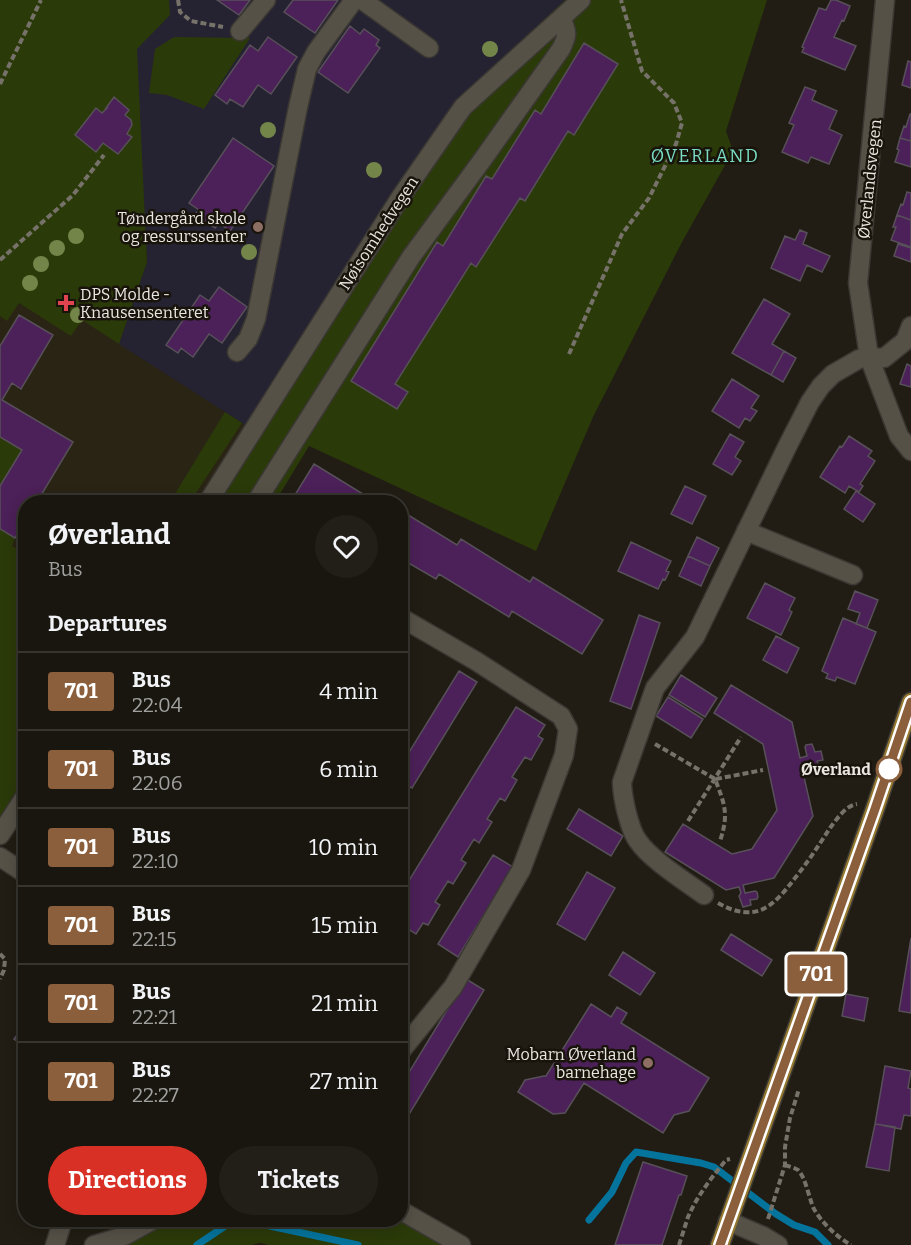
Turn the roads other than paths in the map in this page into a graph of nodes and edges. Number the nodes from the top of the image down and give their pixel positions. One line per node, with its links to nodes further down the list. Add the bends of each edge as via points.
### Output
1 (266, 0): 7 (street)
2 (354, 0): 10 (street, via 307,69 256,319 248,339)
3 (362, 0): 8 (street)
4 (580, 0): 6 (street, Nøisomhedvegen)
5 (885, 0): 11 (street, Øverlandsvegen, via 858,283)
6 (561, 18): 13 (street, Nøisomhedvegen, via 463,106 400,198); 14 (street, via 567,38 561,49 411,257)
7 (240, 31)
8 (429, 48)
9 (911, 327): 11 (street, via 905,341 884,358)
10 (237, 352)
11 (869, 357): 12 (street, Øverlandsvegen, via 899,436); 15 (street, via 833,374 821,386)
12 (911, 451)
13 (217, 495)
14 (260, 495)
15 (746, 531): 16 (street); 23 (street, via 695,637 656,688 622,782 622,794 638,841)
16 (853, 575)
17 (408, 622): 24 (street, via 561,716 568,729 564,755 521,870 453,987)
18 (911, 702): 26 (main road)
19 (18, 807): 20 (street)
20 (0, 835)
21 (0, 857): 22 (street)
22 (18, 869)
23 (704, 895)
24 (408, 1042)
25 (408, 1215): 32 (street)
26 (728, 1221): 29 (street); 33 (main road)
27 (61, 1227): 30 (street)
28 (140, 1227): 31 (street)
29 (771, 1240)
30 (55, 1245)
31 (94, 1245)
32 (462, 1245)
33 (720, 1245)

